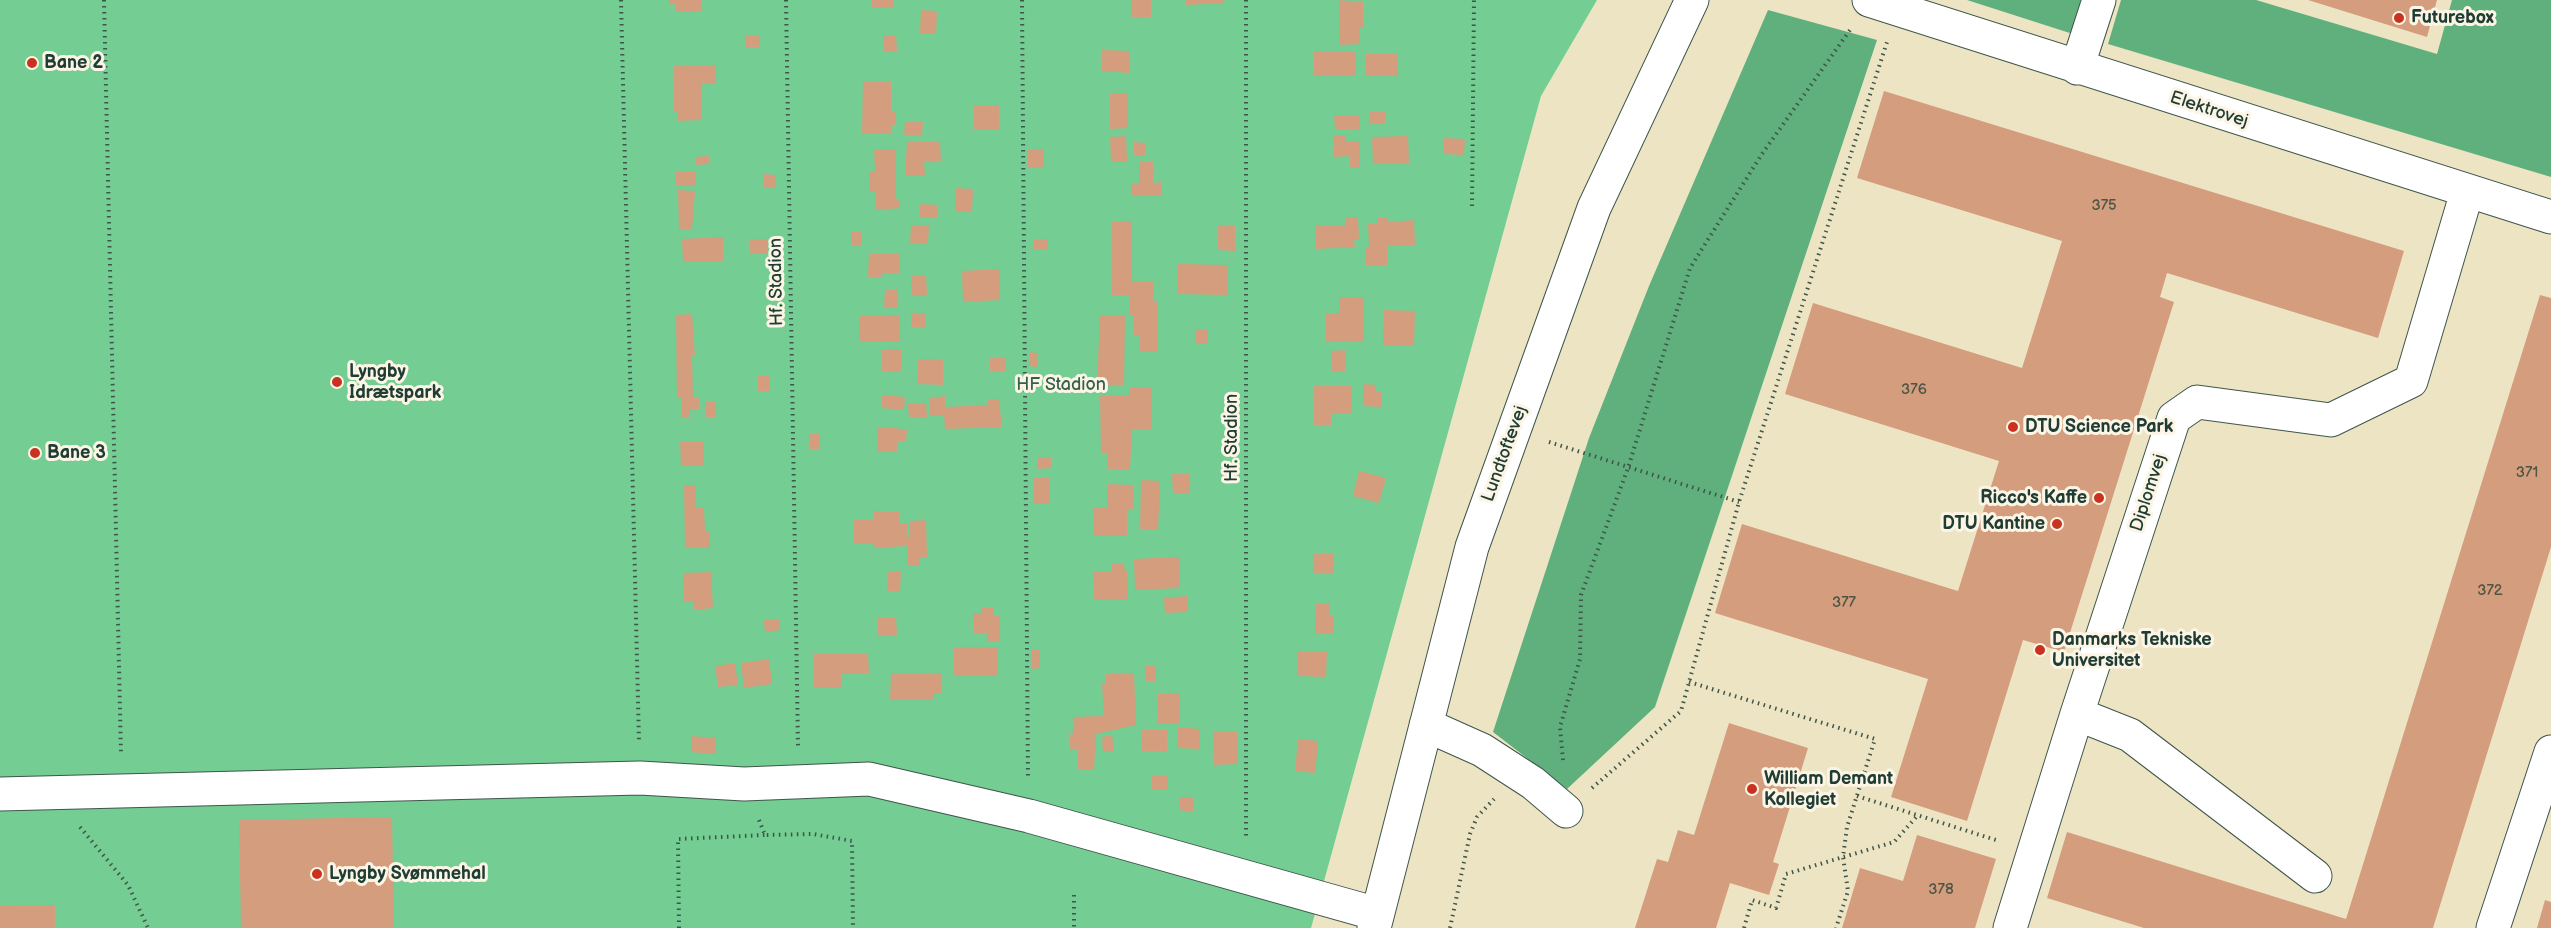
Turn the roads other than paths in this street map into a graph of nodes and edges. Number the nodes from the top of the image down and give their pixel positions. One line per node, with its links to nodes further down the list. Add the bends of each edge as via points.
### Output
1 (1692, 0): 8 (street, Lundtoftevej, via 1594,208 1472,547)
2 (2098, 0): 4 (street)
3 (1873, 11): 4 (street, Elektrovej)
4 (2077, 68): 5 (street, Elektrovej)
5 (2467, 192): 6 (street, Elektrovej); 7 (street, Diplomvej, via 2411,381 2331,420 2197,402 2174,418)
6 (2551, 218)
7 (2077, 714): 12 (street, via 2130,735); 14 (street, Diplomvej)
8 (1426, 725): 11 (street, via 1482,750); 13 (street, Lundtoftevej)
9 (2551, 752): 15 (street)
10 (0, 794): 13 (street, via 640,778 744,784 869,779 1029,816 1246,877)
11 (1549, 796)
12 (2315, 876)
13 (1375, 921)
14 (2010, 928)
15 (2493, 928)

